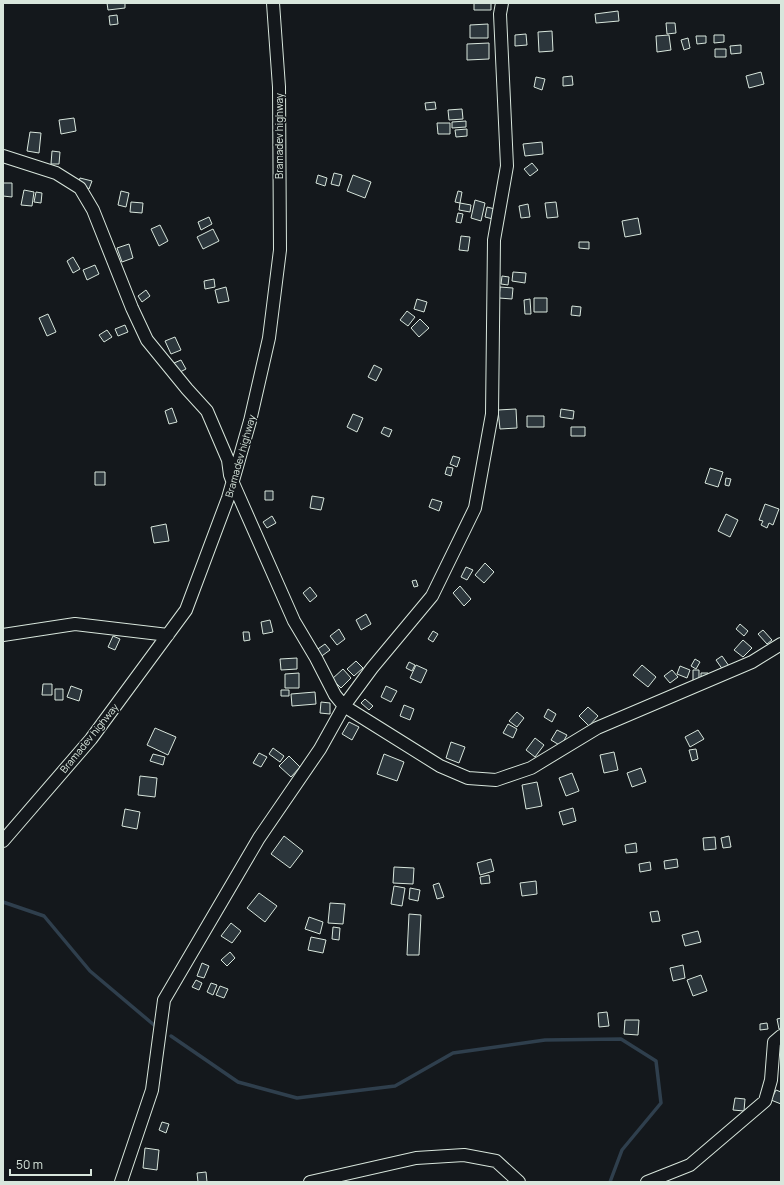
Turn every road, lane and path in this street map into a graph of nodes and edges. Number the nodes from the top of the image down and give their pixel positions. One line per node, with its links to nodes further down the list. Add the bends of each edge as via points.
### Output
1 (273, 3): 4 (street, Bramadev highway, via 279,87 280,250 269,338 250,422)
2 (502, 3): 8 (street, via 500,14 507,166 494,240 492,414 475,508 432,596)
3 (3, 156): 4 (street, via 56,174 80,188 93,210 147,340 207,411 228,460)
4 (232, 483): 6 (street, Bramadev highway, via 186,610); 8 (street, via 294,621 335,695)
5 (3, 635): 6 (street, via 75,624)
6 (168, 635): 9 (street, Bramadev highway, via 91,739)
7 (781, 644): 8 (street, via 752,662 597,728 531,768 496,780 468,778 440,766)
8 (344, 706): 11 (street, via 320,749 259,838 164,1000 152,1090)
9 (3, 841)
10 (781, 1036): 14 (street, via 774,1042 771,1080 765,1101 690,1165)
11 (121, 1182)
12 (310, 1182): 13 (street, via 416,1158 464,1155 496,1161)
13 (519, 1182)
14 (647, 1182)

